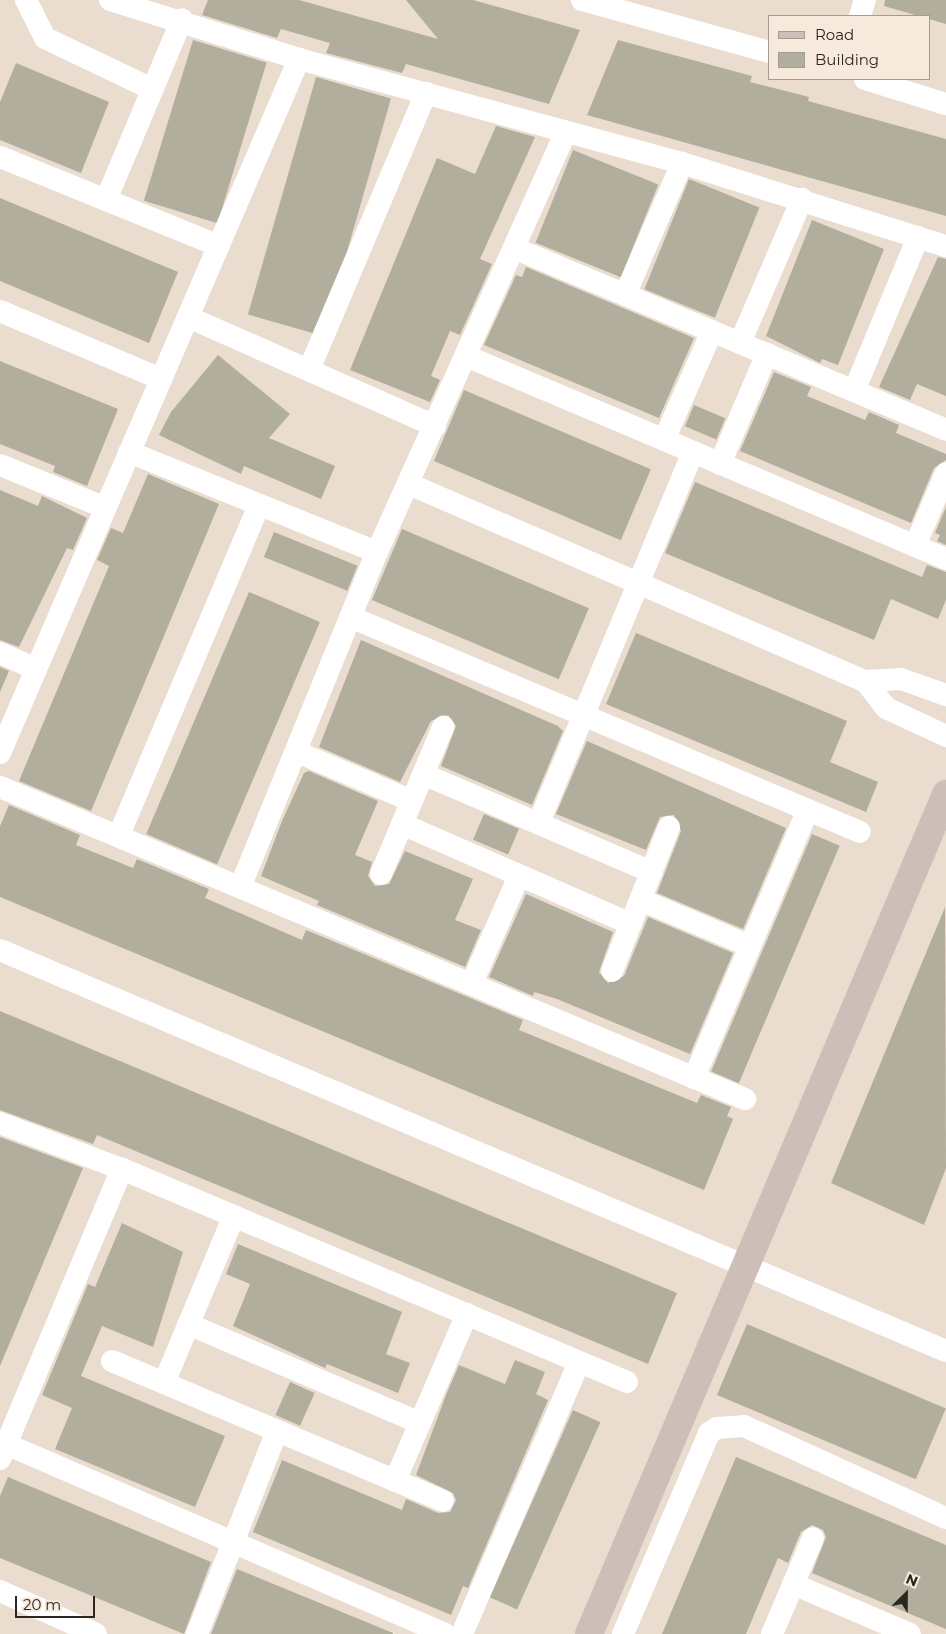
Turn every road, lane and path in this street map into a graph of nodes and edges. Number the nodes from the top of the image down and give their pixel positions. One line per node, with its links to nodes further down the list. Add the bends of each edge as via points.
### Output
1 (26, 0): 10 (street, via 45,38)
2 (110, 0): 6 (street)
3 (582, 0): 7 (street)
4 (865, 0): 5 (street)
5 (860, 15)
6 (182, 19): 8 (street); 10 (street)
7 (768, 51)
8 (299, 59): 11 (street); 19 (street)
9 (868, 80): 12 (street)
10 (152, 89): 17 (street)
11 (426, 93): 13 (street); 29 (street)
12 (946, 104)
13 (566, 132): 15 (street); 21 (street)
14 (0, 157): 17 (street)
15 (682, 163): 16 (street); 22 (street)
16 (802, 199): 18 (street); 26 (street)
17 (106, 200): 19 (street)
18 (918, 237): 20 (street); 31 (street)
19 (219, 246): 24 (street)
20 (946, 246)
21 (514, 248): 22 (street); 28 (street)
22 (625, 295): 25 (street)
23 (0, 311): 30 (street)
24 (188, 317): 29 (street); 30 (street)
25 (712, 331): 26 (street); 34 (street)
26 (740, 343): 27 (street)
27 (767, 354): 31 (street); 38 (street)
28 (466, 356): 32 (street); 34 (street)
29 (309, 370): 32 (street)
30 (162, 379): 35 (street)
31 (854, 391): 33 (street)
32 (435, 426): 40 (street)
33 (946, 430)
34 (664, 440): 36 (street)
35 (129, 452): 41 (street); 42 (street)
36 (694, 452): 38 (street); 46 (street)
37 (0, 464): 42 (street)
38 (720, 464): 43 (street)
39 (946, 473): 43 (street)
40 (409, 484): 44 (street); 46 (street)
41 (258, 507): 44 (street); 66 (street)
42 (106, 508): 49 (street)
43 (915, 546): 45 (street)
44 (377, 552): 47 (street)
45 (946, 559)
46 (637, 582): 50 (street); 52 (street)
47 (353, 618): 52 (street); 55 (street)
48 (0, 653): 49 (street)
49 (36, 669): 56 (street)
50 (865, 681): 51 (street, via 901,679); 54 (street, via 886,708)
51 (946, 695)
52 (582, 714): 61 (street); 62 (street)
53 (443, 727): 57 (street)
54 (946, 736)
55 (297, 752): 60 (street); 70 (street)
56 (0, 753)
57 (423, 774): 60 (street); 62 (street)
58 (0, 787): 66 (street)
59 (946, 794): 82 (street)
60 (412, 800): 63 (street)
61 (808, 810): 65 (street); 73 (street)
62 (539, 822): 67 (street)
63 (402, 824): 68 (street); 69 (street)
64 (669, 827): 67 (street)
65 (860, 832)
66 (119, 836): 70 (street)
67 (652, 872): 71 (street)
68 (381, 874)
69 (519, 876): 72 (street); 76 (street)
70 (241, 885): 76 (street)
71 (641, 900): 72 (street); 73 (street)
72 (631, 924): 75 (street)
73 (750, 946): 77 (street)
74 (0, 950): 82 (street)
75 (612, 971)
76 (472, 983): 77 (street)
77 (694, 1078): 78 (street)
78 (745, 1099)
79 (0, 1123): 80 (street)
80 (122, 1169): 81 (street); 92 (street)
81 (234, 1216): 83 (street); 84 (street)
82 (746, 1269): 85 (street); 105 (street)
83 (466, 1314): 87 (street); 90 (street)
84 (188, 1324): 88 (street); 90 (street)
85 (946, 1351)
86 (112, 1361): 88 (street)
87 (579, 1362): 89 (street); 104 (street)
88 (164, 1382): 91 (street)
89 (628, 1382)
90 (420, 1422): 93 (street)
91 (277, 1431): 93 (street); 97 (street)
92 (3, 1451): 97 (street)
93 (395, 1481): 94 (street)
94 (443, 1501)
95 (946, 1518): 106 (street, via 744,1426 717,1428 709,1433)
96 (813, 1538): 98 (street)
97 (232, 1542): 102 (street); 103 (street)
98 (794, 1584): 100 (street); 107 (street)
99 (0, 1591): 101 (street)
100 (780, 1632)
101 (96, 1634)
102 (197, 1634)
103 (445, 1634)
104 (462, 1634)
105 (589, 1634)
106 (623, 1634)
107 (910, 1634)

